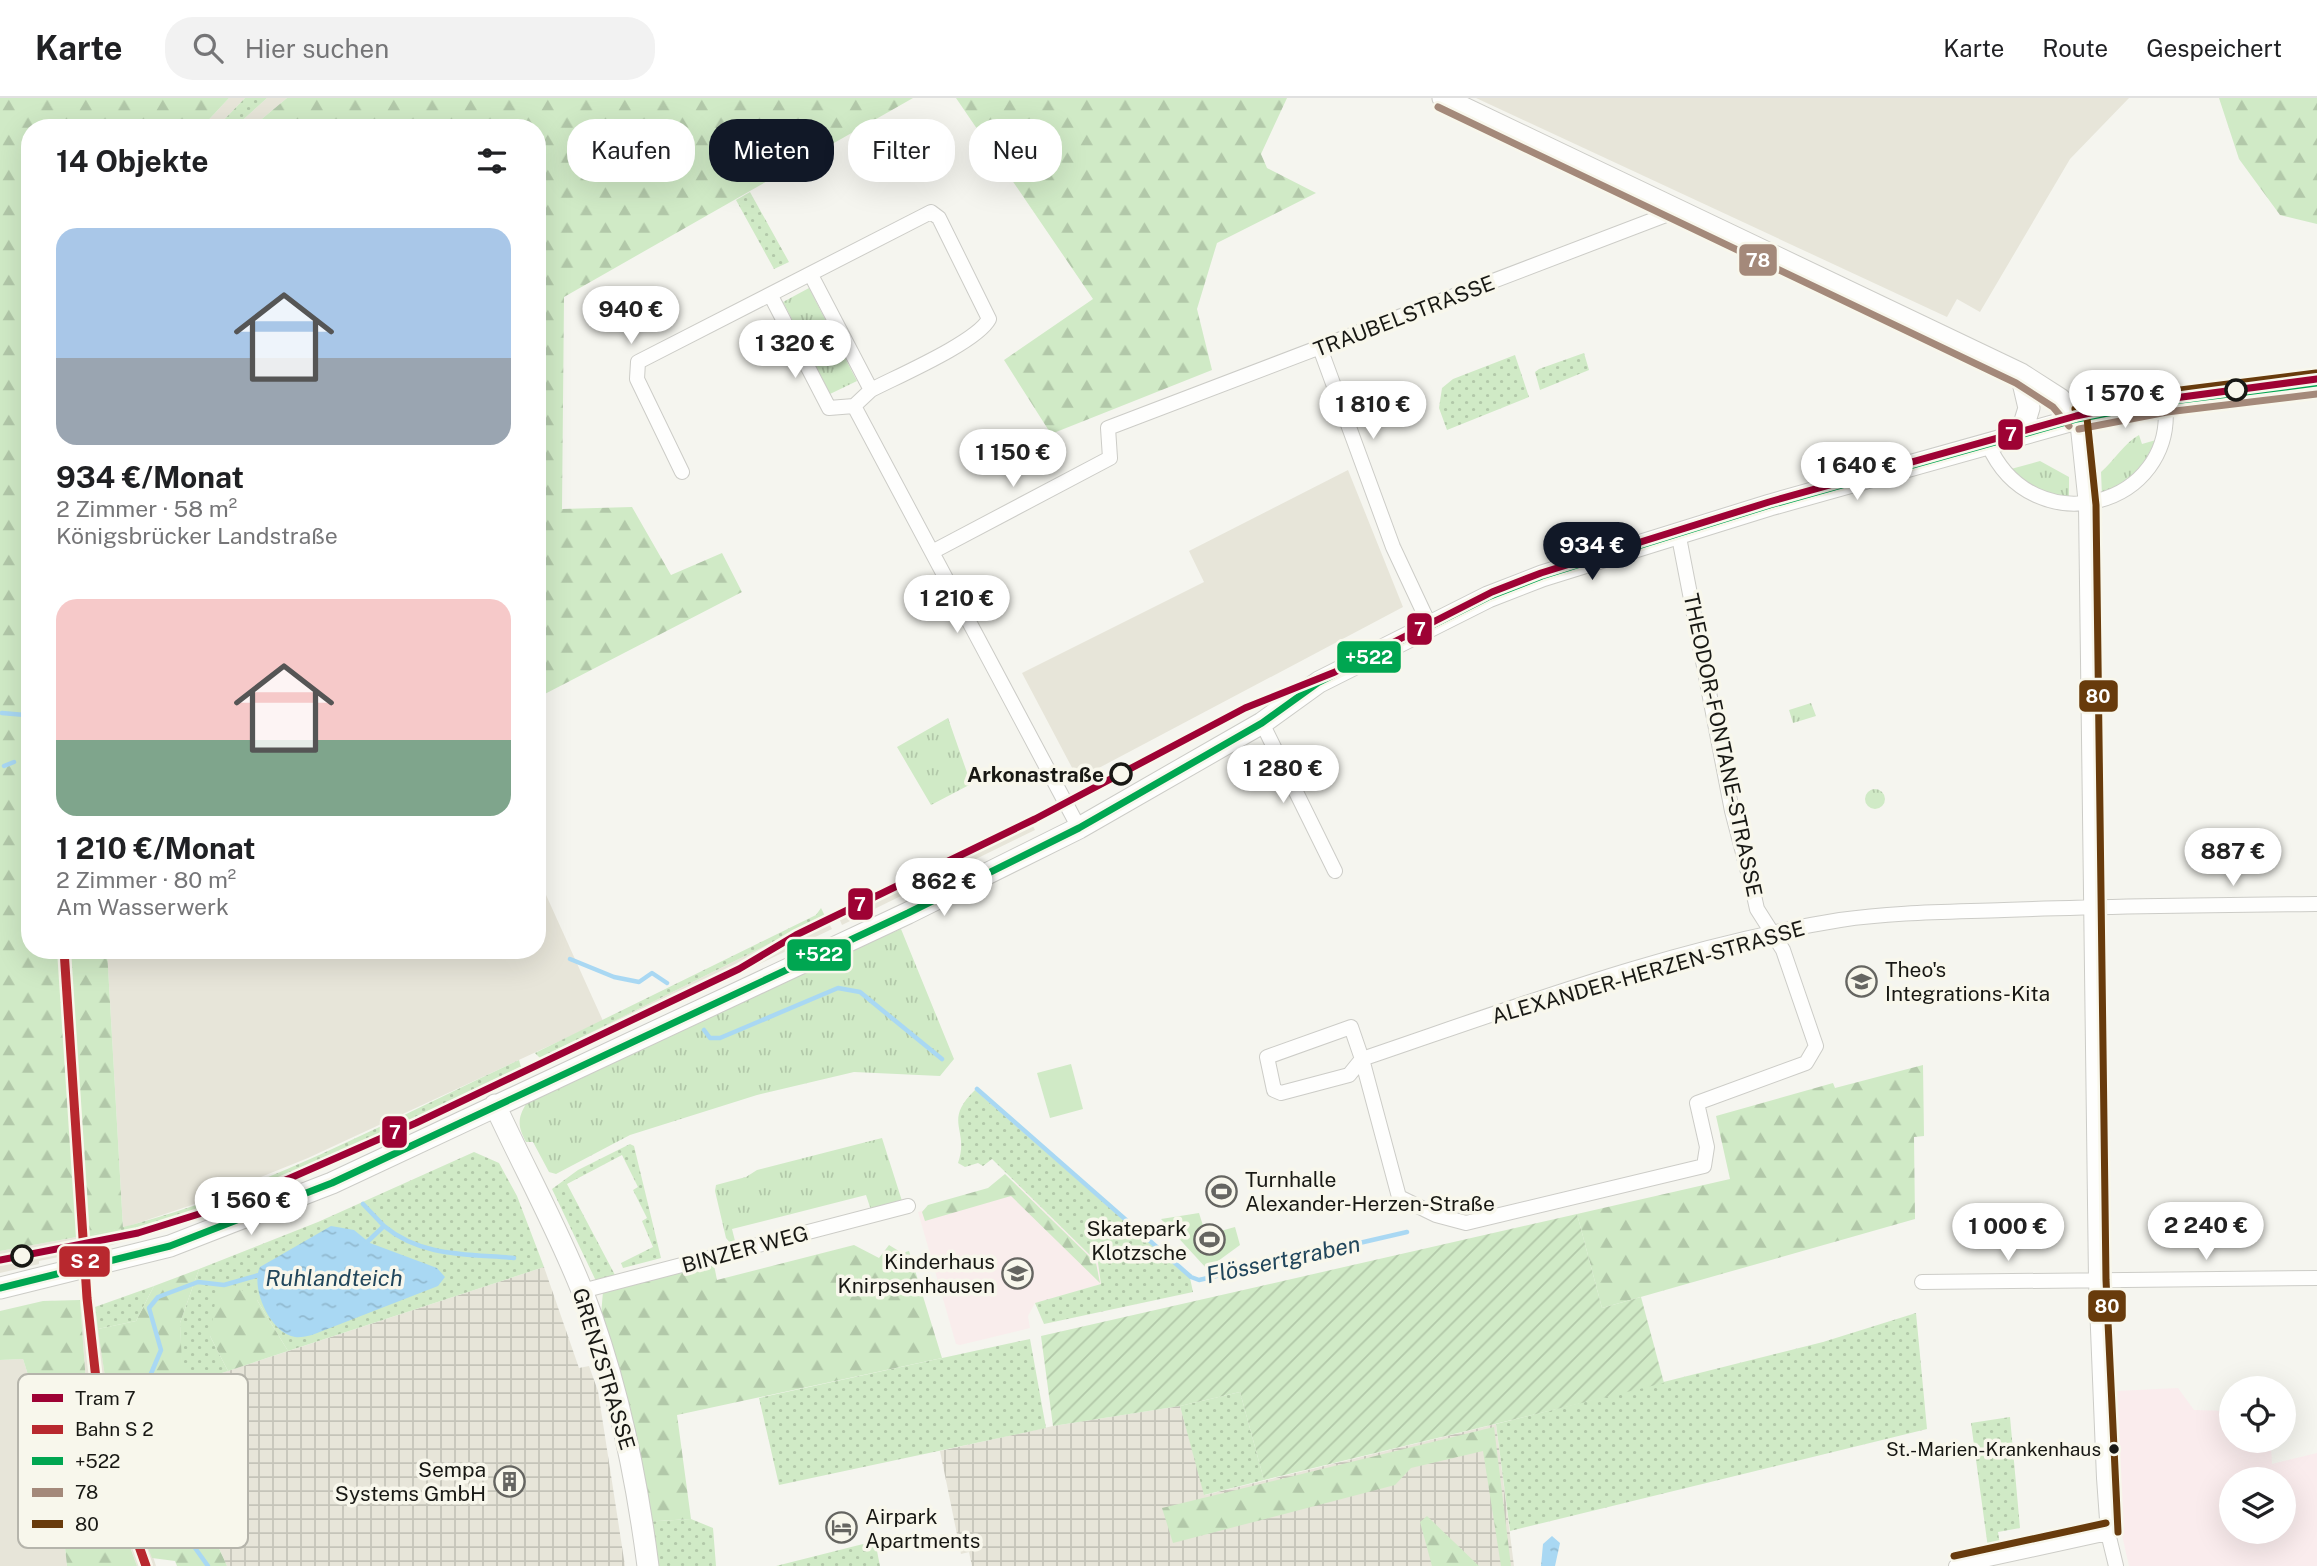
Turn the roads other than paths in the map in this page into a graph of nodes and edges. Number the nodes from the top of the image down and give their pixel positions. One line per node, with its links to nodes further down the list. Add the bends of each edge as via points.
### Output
1 (1443, 98): 2 (main road)
2 (1679, 210): 5 (street, TRAUBELSTRASSE); 6 (main road)
3 (811, 275): 4 (street); 8 (street); 8 (street, via 931,212 939,218 988,310 985,326 967,339)
4 (771, 296): 10 (street, via 829,408); 14 (street, via 638,362 637,379)
5 (1320, 348): 17 (street, TRAUBELSTRASSE, via 1108,428 1110,458); 18 (street, via 1393,547)
6 (2021, 374): 11 (main road, via 2060,399); 12 (main road, via 2029,408)
7 (2317, 383): 9 (main road)
8 (871, 390): 10 (street)
9 (2165, 402): 11 (main road); 15 (street, via 2165,436 2151,463 2117,493)
10 (854, 406): 17 (street)
11 (2077, 419): 12 (main road); 15 (street)
12 (2021, 434): 13 (main road)
13 (1988, 444): 15 (street, via 2009,474 2029,491 2059,503); 16 (main road)
14 (682, 472)
15 (2085, 500): 23 (street)
16 (1678, 533): 18 (main road, via 1542,576); 24 (street, THEODOR-FONTANE-STRASSE, via 1732,811 1757,909)
17 (932, 552): 20 (street)
18 (1430, 626): 19 (main road, via 1320,682)
19 (1262, 723): 20 (main road); 21 (street)
20 (1079, 828): 26 (main road, via 908,913)
21 (1335, 871)
22 (2317, 904): 23 (street, ALEXANDER-HERZEN-STRASSE)
23 (2092, 907): 24 (street, ALEXANDER-HERZEN-STRASSE, via 1893,914); 30 (street)
24 (1773, 932): 25 (street, ALEXANDER-HERZEN-STRASSE, via 1613,977); 28 (street, THEODOR-FONTANE-STRASSE, via 1815,1041 1814,1055 1806,1063 1697,1103 1707,1147 1704,1166)
25 (1362, 1059): 25 (street, ALEXANDER-HERZEN-STRASSE, via 1351,1027 1267,1057 1267,1068 1274,1090 1281,1093 1349,1074); 28 (street, ALEXANDER-HERZEN-STRASSE, via 1399,1197)
26 (495, 1105): 32 (main road, via 332,1183 170,1246); 33 (main road, GRENZSTRASSE)
27 (908, 1206): 33 (street, BINZER WEG)
28 (1465, 1223)
29 (2317, 1278): 30 (street)
30 (2096, 1280): 31 (street); 34 (street)
31 (1922, 1282)
32 (0, 1288)
33 (582, 1291): 35 (main road, GRENZSTRASSE, via 621,1415)
34 (2108, 1533): 36 (street); 37 (street)
35 (648, 1566)
36 (1956, 1566)
37 (2116, 1566)

